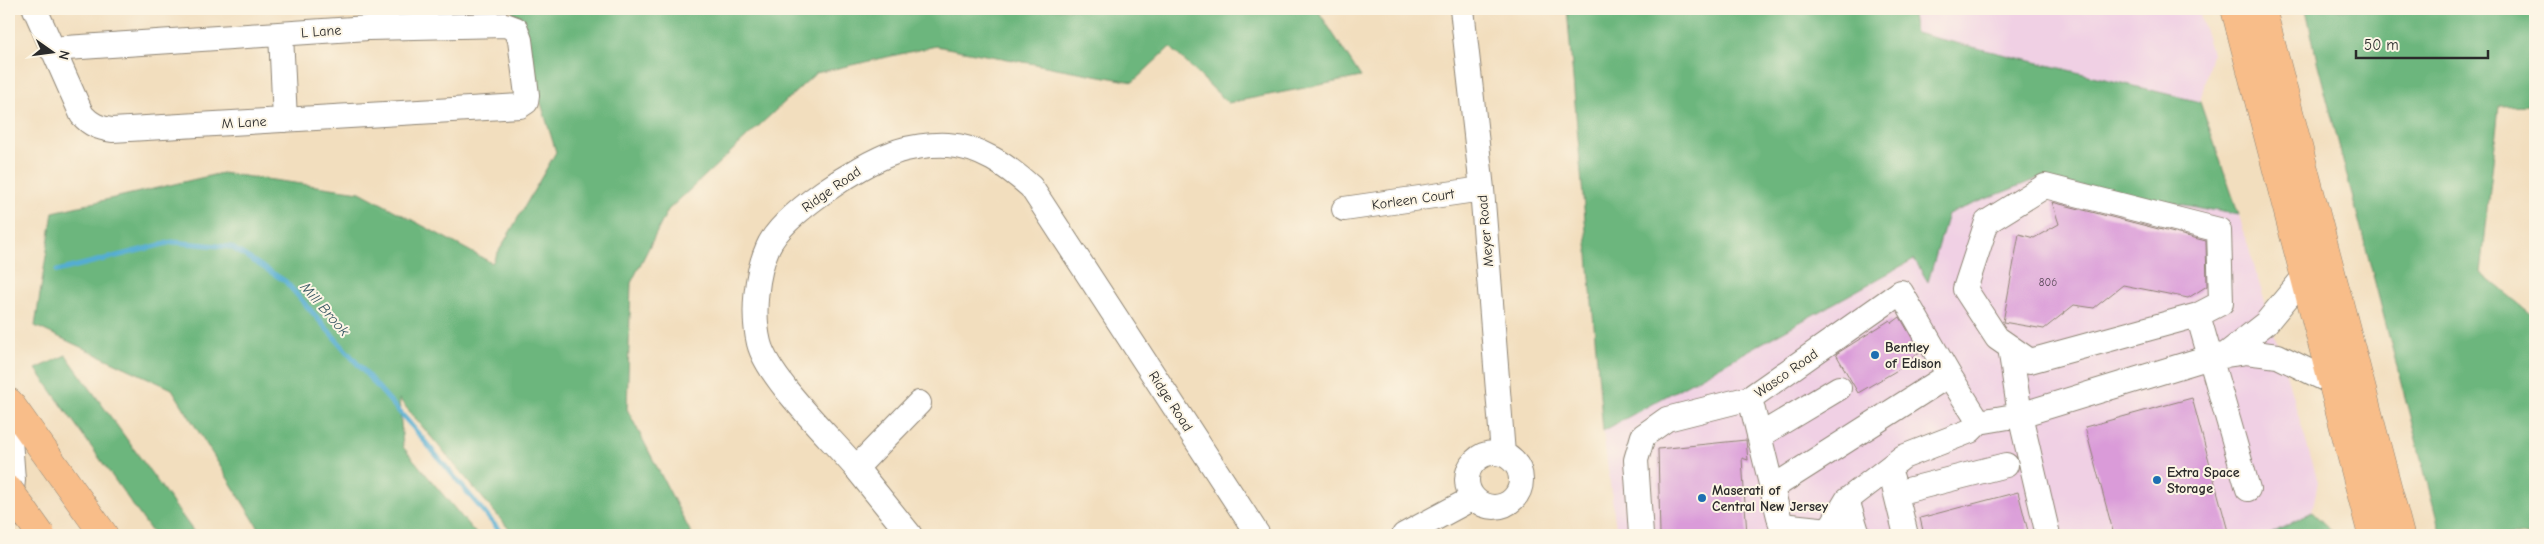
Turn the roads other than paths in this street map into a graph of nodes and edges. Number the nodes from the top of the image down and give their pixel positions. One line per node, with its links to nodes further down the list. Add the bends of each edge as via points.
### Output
1 (35, 9): 6 (street, M Lane)
2 (1462, 9): 9 (street, Meyer Road)
3 (2235, 9): 11 (highway)
4 (2262, 9): 47 (highway)
5 (281, 34): 6 (street, L Lane); 7 (street, L Lane, via 368,28 505,25 516,29 520,40); 8 (street)
6 (52, 49): 8 (street, M Lane, via 82,115 89,124 102,128)
7 (526, 102): 8 (street, M Lane, via 520,106)
8 (285, 120)
9 (1482, 189): 10 (street, Korleen Court); 25 (street, Meyer Road)
10 (1344, 209)
11 (2304, 277): 14 (street, Wasco Road, via 2266,323); 16 (highway)
12 (2198, 315): 13 (street, via 2030,361); 13 (street, via 2220,303 2219,230 2045,186 1987,222 1965,289 1997,338); 14 (street)
13 (2010, 347): 21 (street)
14 (2216, 357): 16 (street, Wasco Road, via 2246,352 2278,356); 21 (street, Wasco Road); 30 (street)
15 (1949, 375): 18 (street, Wasco Road, via 1901,292); 22 (street, Wasco Road); 29 (street)
16 (2332, 382): 46 (highway)
17 (1839, 388): 24 (street)
18 (1750, 398): 24 (street, Wasco Road); 42 (street, via 1667,420 1644,436 1636,460)
19 (9, 402): 38 (highway)
20 (919, 403): 28 (street)
21 (2020, 415): 22 (street, Wasco Road); 45 (street)
22 (1978, 422): 27 (street, Wasco Road, via 1970,430 1903,457)
23 (9, 426): 35 (street, via 13,480)
24 (1759, 436): 29 (street, Wasco Road)
25 (1503, 454): 33 (street, via 1485,454 1471,464 1466,481); 33 (street, via 1511,458 1521,474 1519,492 1506,505 1488,507)
26 (2006, 465): 32 (street)
27 (1890, 467): 32 (street); 34 (street, Wasco Road)
28 (856, 468): 39 (street, Ridge Road); 40 (street, Ridge Road, via 776,377 760,345 756,322 760,274 769,246 788,220 856,170 893,152 948,145 980,152 1006,165 1031,187)
29 (1772, 488): 36 (street, Wasco Road)
30 (2248, 489)
31 (9, 490): 37 (highway, bridge)
32 (1896, 493): 44 (street)
33 (1473, 498): 41 (street)
34 (1847, 500): 36 (street, Wasco Road, via 1830,530); 43 (street)
35 (9, 517)
36 (1782, 530)
37 (41, 535)
38 (104, 535)
39 (910, 535)
40 (1258, 535)
41 (1404, 535)
42 (1641, 535)
43 (1858, 535)
44 (1906, 535)
45 (2048, 535)
46 (2372, 535)
47 (2400, 535)

